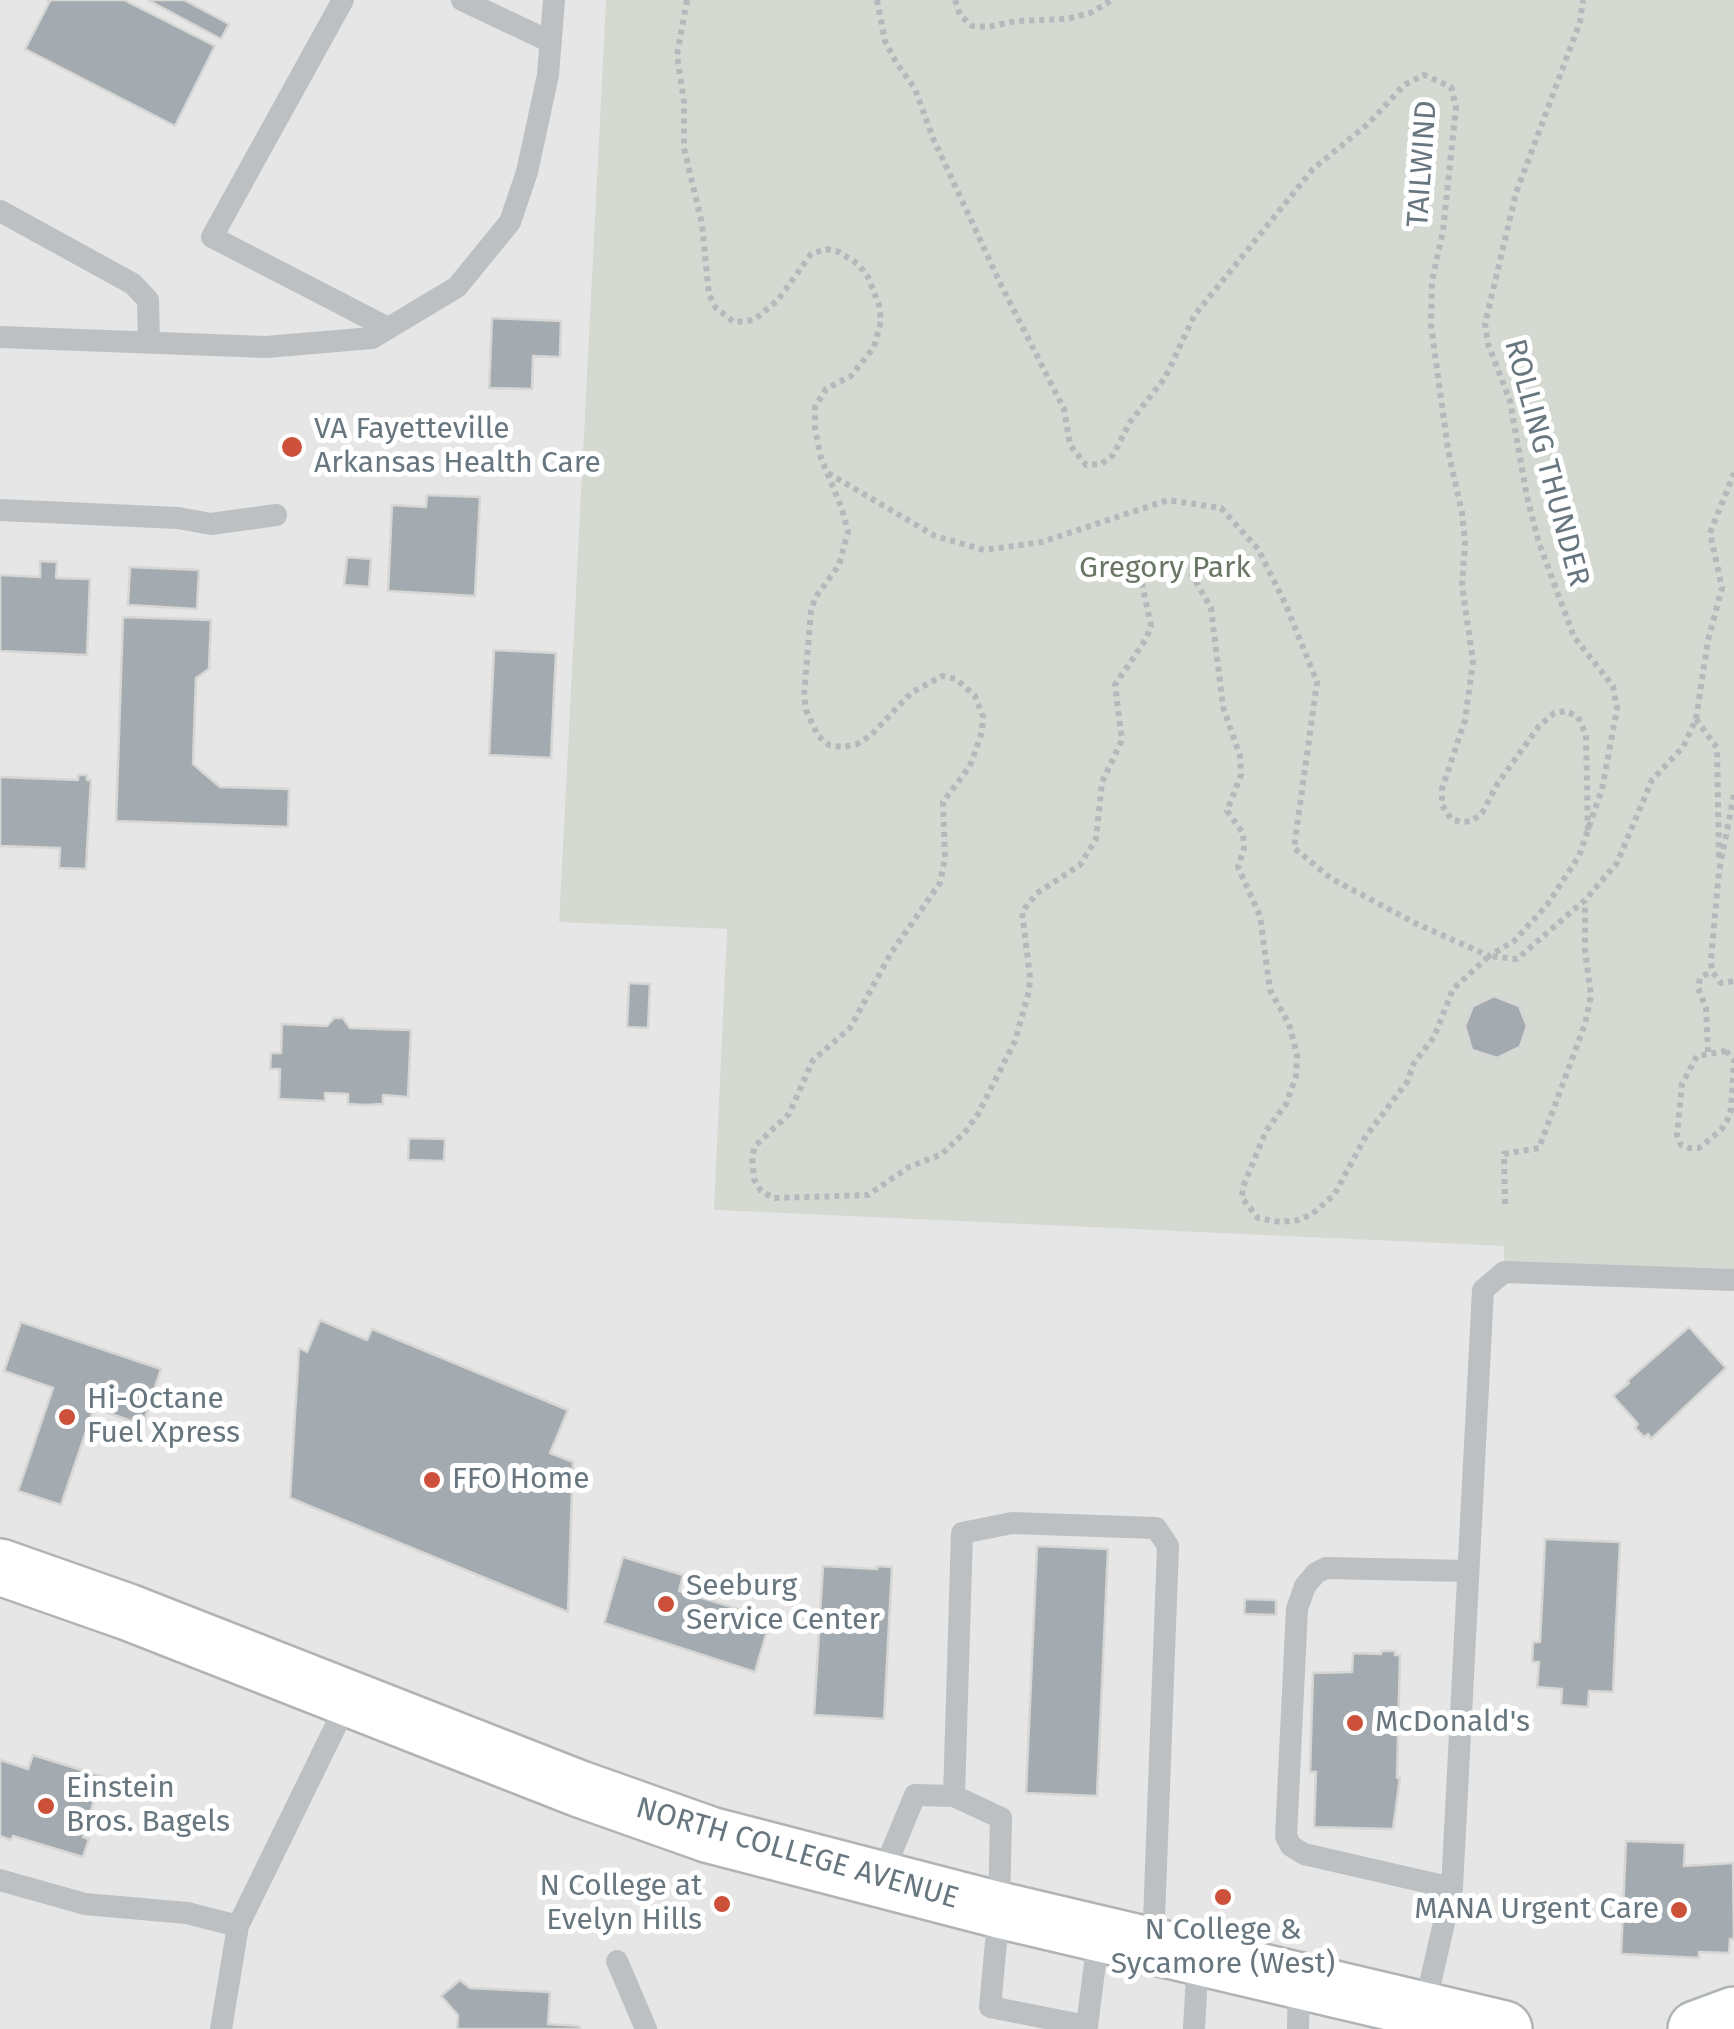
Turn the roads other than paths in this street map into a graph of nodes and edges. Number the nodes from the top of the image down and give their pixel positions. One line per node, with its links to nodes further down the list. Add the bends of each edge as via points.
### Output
1 (342, 0): 6 (lane, via 212,238)
2 (462, 0): 4 (lane)
3 (554, 0): 4 (lane)
4 (551, 42): 6 (lane, via 527,172 510,222 457,287)
5 (0, 211): 8 (lane, via 133,284 148,300)
6 (388, 328): 8 (lane, via 372,338 266,347)
7 (0, 337): 8 (lane)
8 (149, 342)
9 (0, 510): 10 (lane, via 211,524)
10 (276, 515)
11 (1734, 1280): 13 (lane, via 1504,1272 1483,1290)
12 (0, 1567): 14 (main road, NORTH COLLEGE AVENUE)
13 (1467, 1571): 18 (lane); 18 (lane, via 1316,1573 1297,1609 1288,1779 1291,1846)
14 (349, 1699): 17 (main road, NORTH COLLEGE AVENUE, via 710,1835); 20 (lane)
15 (954, 1796): 17 (lane, via 915,1795); 19 (lane, via 1001,1818); 22 (lane, via 962,1532 1012,1523 1156,1528 1168,1546)
16 (0, 1880): 20 (lane, via 86,1904 187,1913)
17 (880, 1880): 19 (main road, NORTH COLLEGE AVENUE)
18 (1452, 1888): 25 (lane)
19 (1000, 1910): 21 (main road, NORTH COLLEGE AVENUE); 27 (lane)
20 (238, 1926): 28 (lane)
21 (1098, 1932): 22 (main road, NORTH COLLEGE AVENUE); 27 (lane, via 1087,2026)
22 (1175, 1951): 24 (main road, NORTH COLLEGE AVENUE); 30 (lane)
23 (617, 1960): 29 (lane)
24 (1298, 2004): 25 (main road, NORTH COLLEGE AVENUE)
25 (1424, 2010): 31 (main road, NORTH COLLEGE AVENUE)
26 (1734, 2016): 32 (main road)
27 (989, 2018)
28 (221, 2029)
29 (646, 2029)
30 (1194, 2029)
31 (1504, 2029)
32 (1696, 2029)

